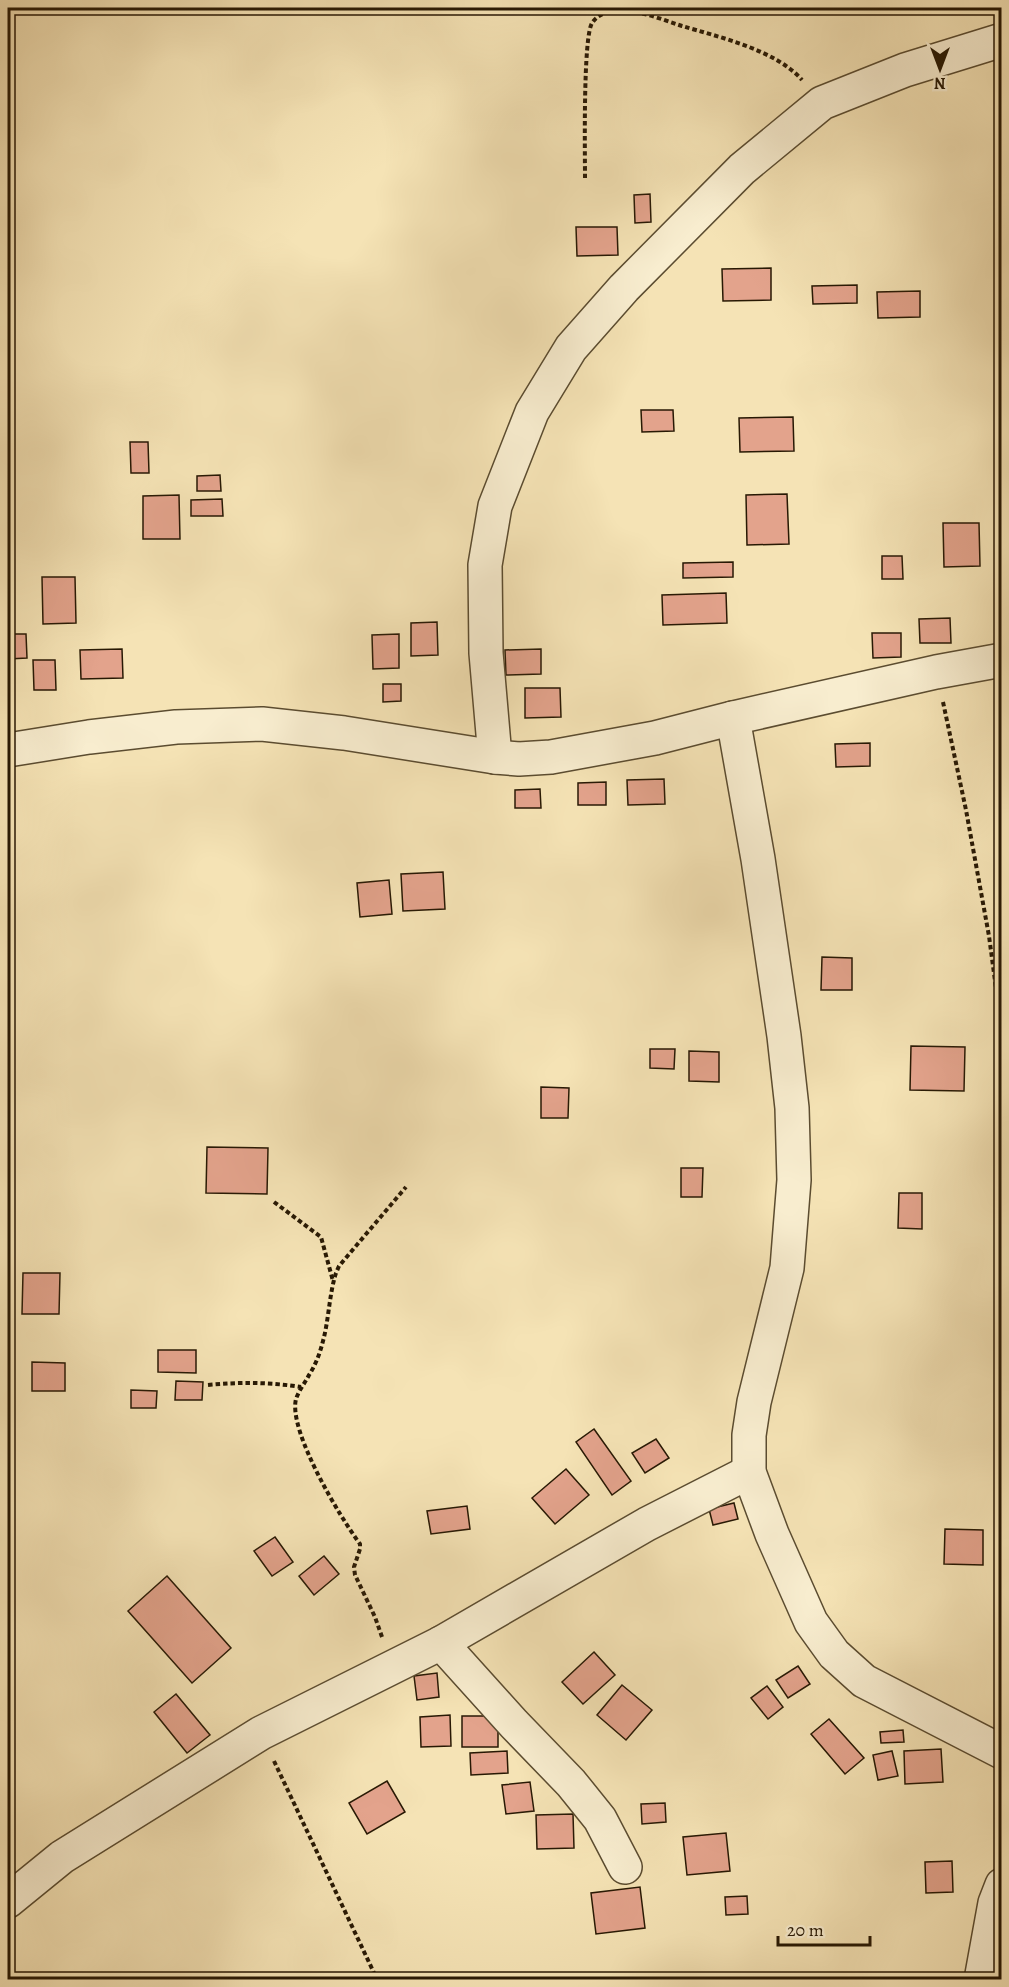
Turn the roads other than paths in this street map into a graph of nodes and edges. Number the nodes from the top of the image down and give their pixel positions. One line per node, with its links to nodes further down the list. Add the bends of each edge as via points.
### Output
1 (1002, 40): 5 (street, via 905,70 822,104 742,169 624,288 571,348 532,412 495,506 485,565 486,653)
2 (1002, 660): 3 (street)
3 (733, 717): 5 (street, via 655,738 551,757); 6 (street, via 784,1036 794,1180 787,1268 753,1402)
4 (8, 750): 5 (street, via 176,727 262,724)
5 (495, 757)
6 (749, 1472): 7 (street, via 647,1524); 8 (street, via 811,1622 834,1654 864,1681)
7 (441, 1643): 9 (street, via 571,1783 600,1819); 11 (street, via 261,1733 62,1857)
8 (1002, 1752)
9 (625, 1867)
10 (1002, 1885): 12 (street)
11 (8, 1901)
12 (981, 1980)

